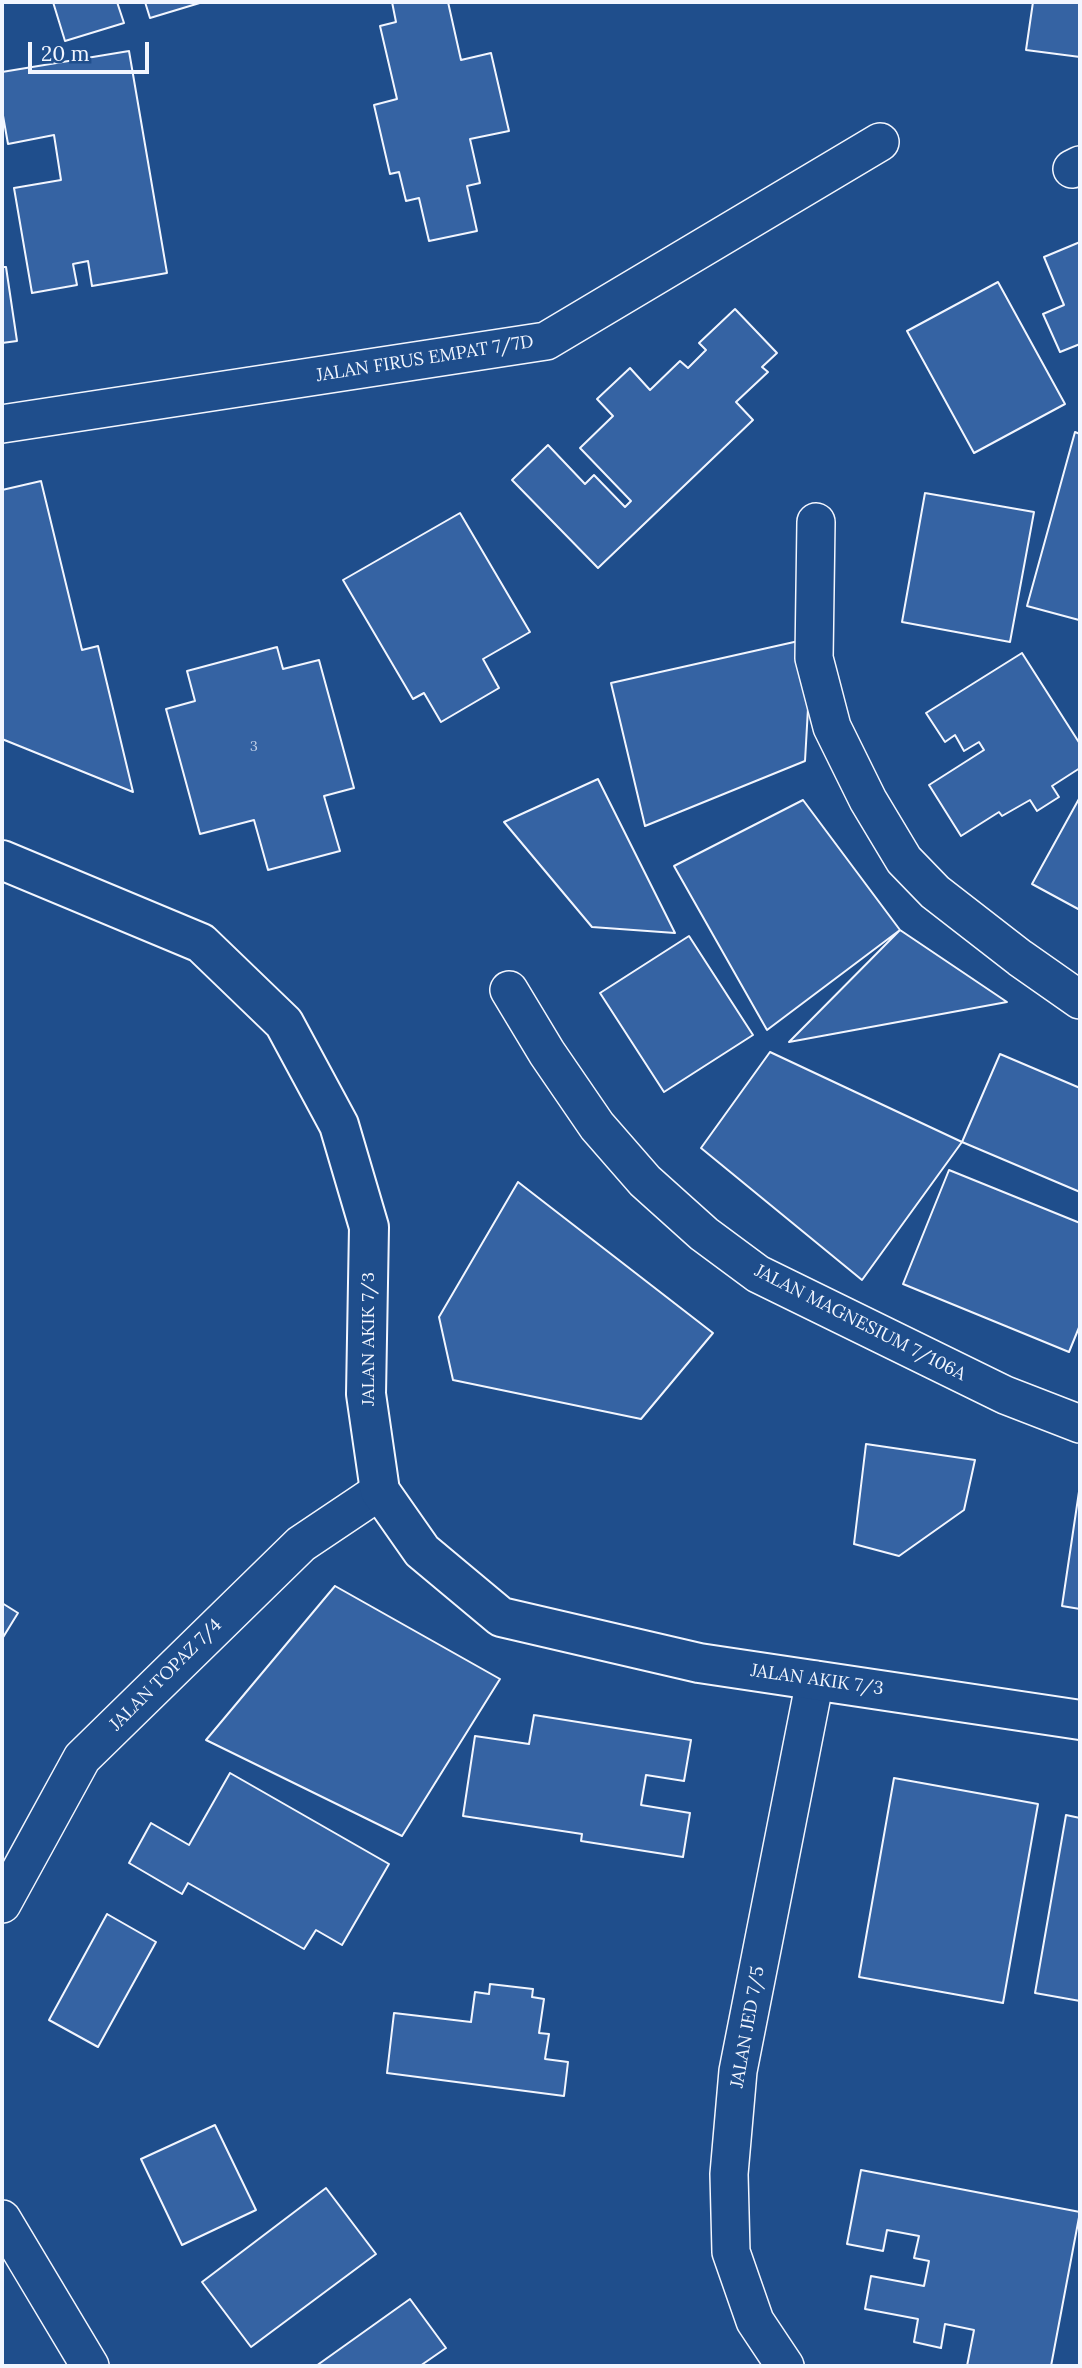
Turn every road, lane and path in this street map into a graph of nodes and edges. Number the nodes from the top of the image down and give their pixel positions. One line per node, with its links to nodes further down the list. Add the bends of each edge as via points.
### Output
1 (880, 142): 2 (street, JALAN FIRUS EMPAT 7/7D, via 546,341)
2 (2, 424)
3 (816, 522): 6 (street, via 814,658 832,727 868,800 904,860 935,892)
4 (2, 860): 8 (street, JALAN AKIK 7/3, via 201,943 284,1023 339,1125 369,1227 366,1394)
5 (509, 990): 7 (street, JALAN MAGNESIUM 7/106A, via 597,1126 645,1181 704,1234 758,1274 1005,1395)
6 (1080, 1000)
7 (1080, 1424)
8 (380, 1491): 9 (street, JALAN AKIK 7/3, via 422,1551 501,1617 699,1663); 11 (street, JALAN TOPAZ 7/4, via 300,1544 82,1758)
9 (815, 1680): 10 (street, JALAN AKIK 7/3); 14 (street, JALAN JED 7/5, via 738,2071 729,2174 731,2252 755,2320)
10 (1080, 1720)
11 (2, 1904)
12 (2, 2219): 13 (street)
13 (90, 2366)
14 (785, 2366)

